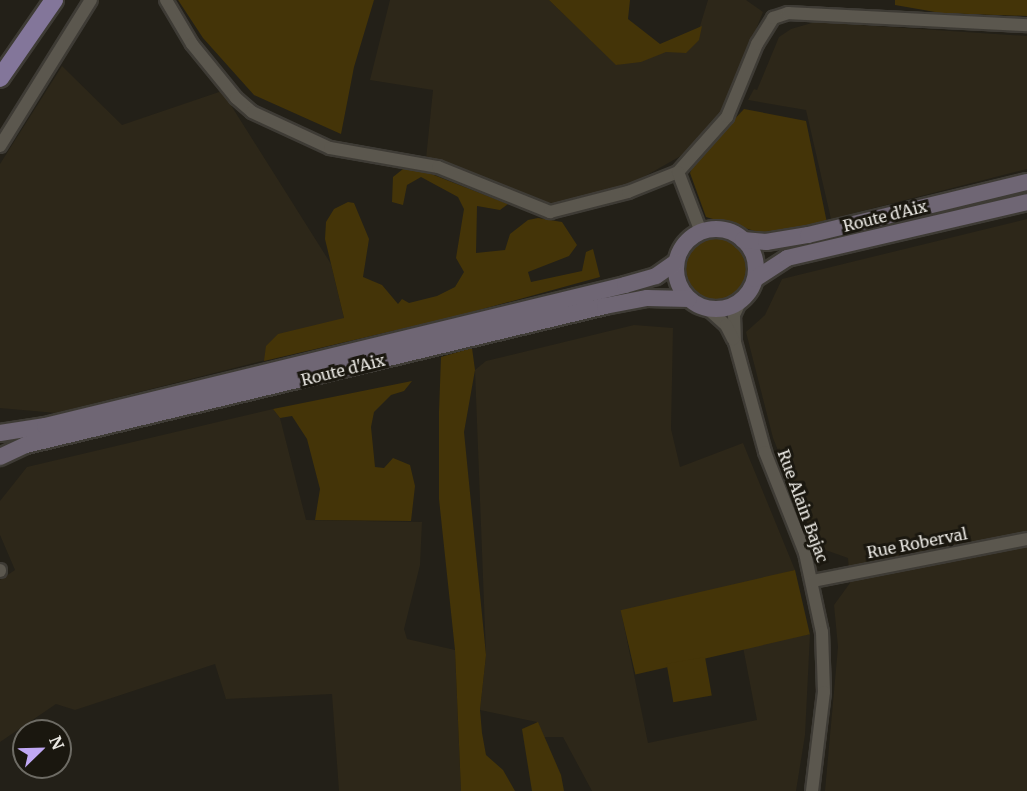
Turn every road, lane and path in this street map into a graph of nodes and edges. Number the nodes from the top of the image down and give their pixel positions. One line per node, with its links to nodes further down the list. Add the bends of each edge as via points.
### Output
1 (54, 0): 5 (main road)
2 (91, 0): 6 (street)
3 (166, 0): 7 (street, via 192,44 236,98 252,112 330,148 438,167 550,212 628,192)
4 (1027, 25): 7 (street, via 788,13 773,18 757,44 727,117)
5 (0, 78)
6 (0, 146)
7 (678, 172): 10 (street)
8 (1027, 182): 11 (main road, Route d'Aix, via 808,235 766,242)
9 (1027, 202): 13 (main road, Route d'Aix, via 787,258)
10 (701, 232): 11 (main road, via 730,232); 12 (main road, via 685,244)
11 (743, 240): 13 (main road, via 754,258)
12 (676, 262): 14 (main road, via 678,282); 18 (main road, Route d'Aix, via 656,276 625,285 45,426)
13 (755, 279): 15 (main road)
14 (689, 299): 16 (main road); 19 (main road, Route d'Aix, via 647,298 605,306 26,446)
15 (741, 300): 16 (main road, via 731,307); 17 (street, via 734,315)
16 (708, 309): 17 (street, via 726,325)
17 (735, 342): 21 (street, Rue Alain Bajac, via 765,452)
18 (0, 433)
19 (0, 457)
20 (1027, 539): 21 (street, Rue Roberval)
21 (813, 581): 22 (street, Rue Alain Bajac, via 825,652)
22 (812, 791)

